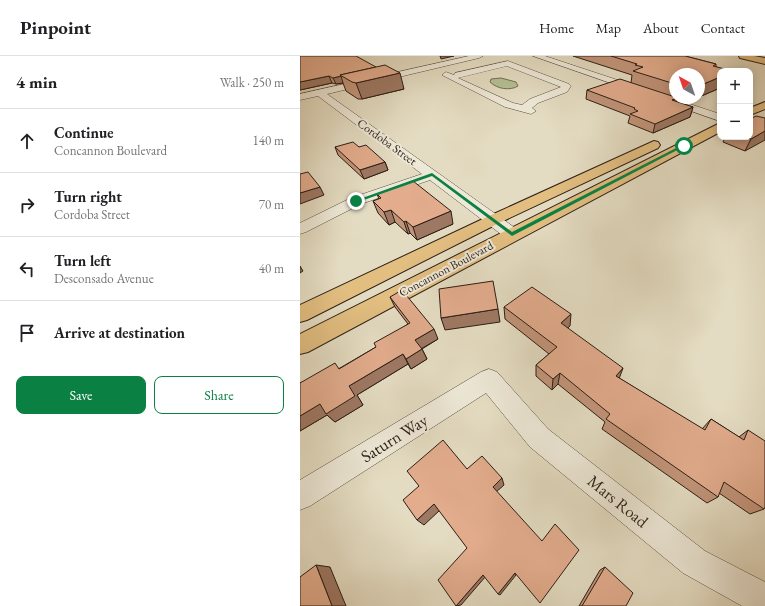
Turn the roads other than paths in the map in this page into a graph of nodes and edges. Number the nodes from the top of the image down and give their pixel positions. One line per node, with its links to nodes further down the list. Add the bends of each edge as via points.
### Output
1 (478, 56): 9 (street)
2 (537, 56): 15 (street)
3 (743, 56): 7 (main road)
4 (759, 56): 5 (main road)
5 (765, 57)
6 (497, 59): 8 (street)
7 (765, 61)
8 (508, 63): 10 (street); 10 (street, via 566,86 564,90 534,101 527,110 509,105)
9 (429, 68): 10 (street); 11 (street)
10 (450, 77)
11 (320, 93): 12 (street); 18 (street, Cordoba Street)
12 (300, 97)
13 (765, 105): 14 (main road)
14 (753, 111)
15 (717, 118)
16 (717, 120): 19 (main road, Concannon Boulevard)
17 (717, 120): 21 (main road, Concannon Boulevard)
18 (432, 175): 19 (street, Cordoba Street); 20 (street, via 356,201)
19 (493, 220): 21 (street, Cordoba Street); 22 (main road, Concannon Boulevard)
20 (300, 229)
21 (512, 234): 23 (main road, Concannon Boulevard)
22 (300, 314)
23 (300, 345)
24 (489, 379): 25 (street, Saturn Way); 26 (street, Mars Road, via 539,438 694,562)
25 (300, 496)
26 (765, 600)

